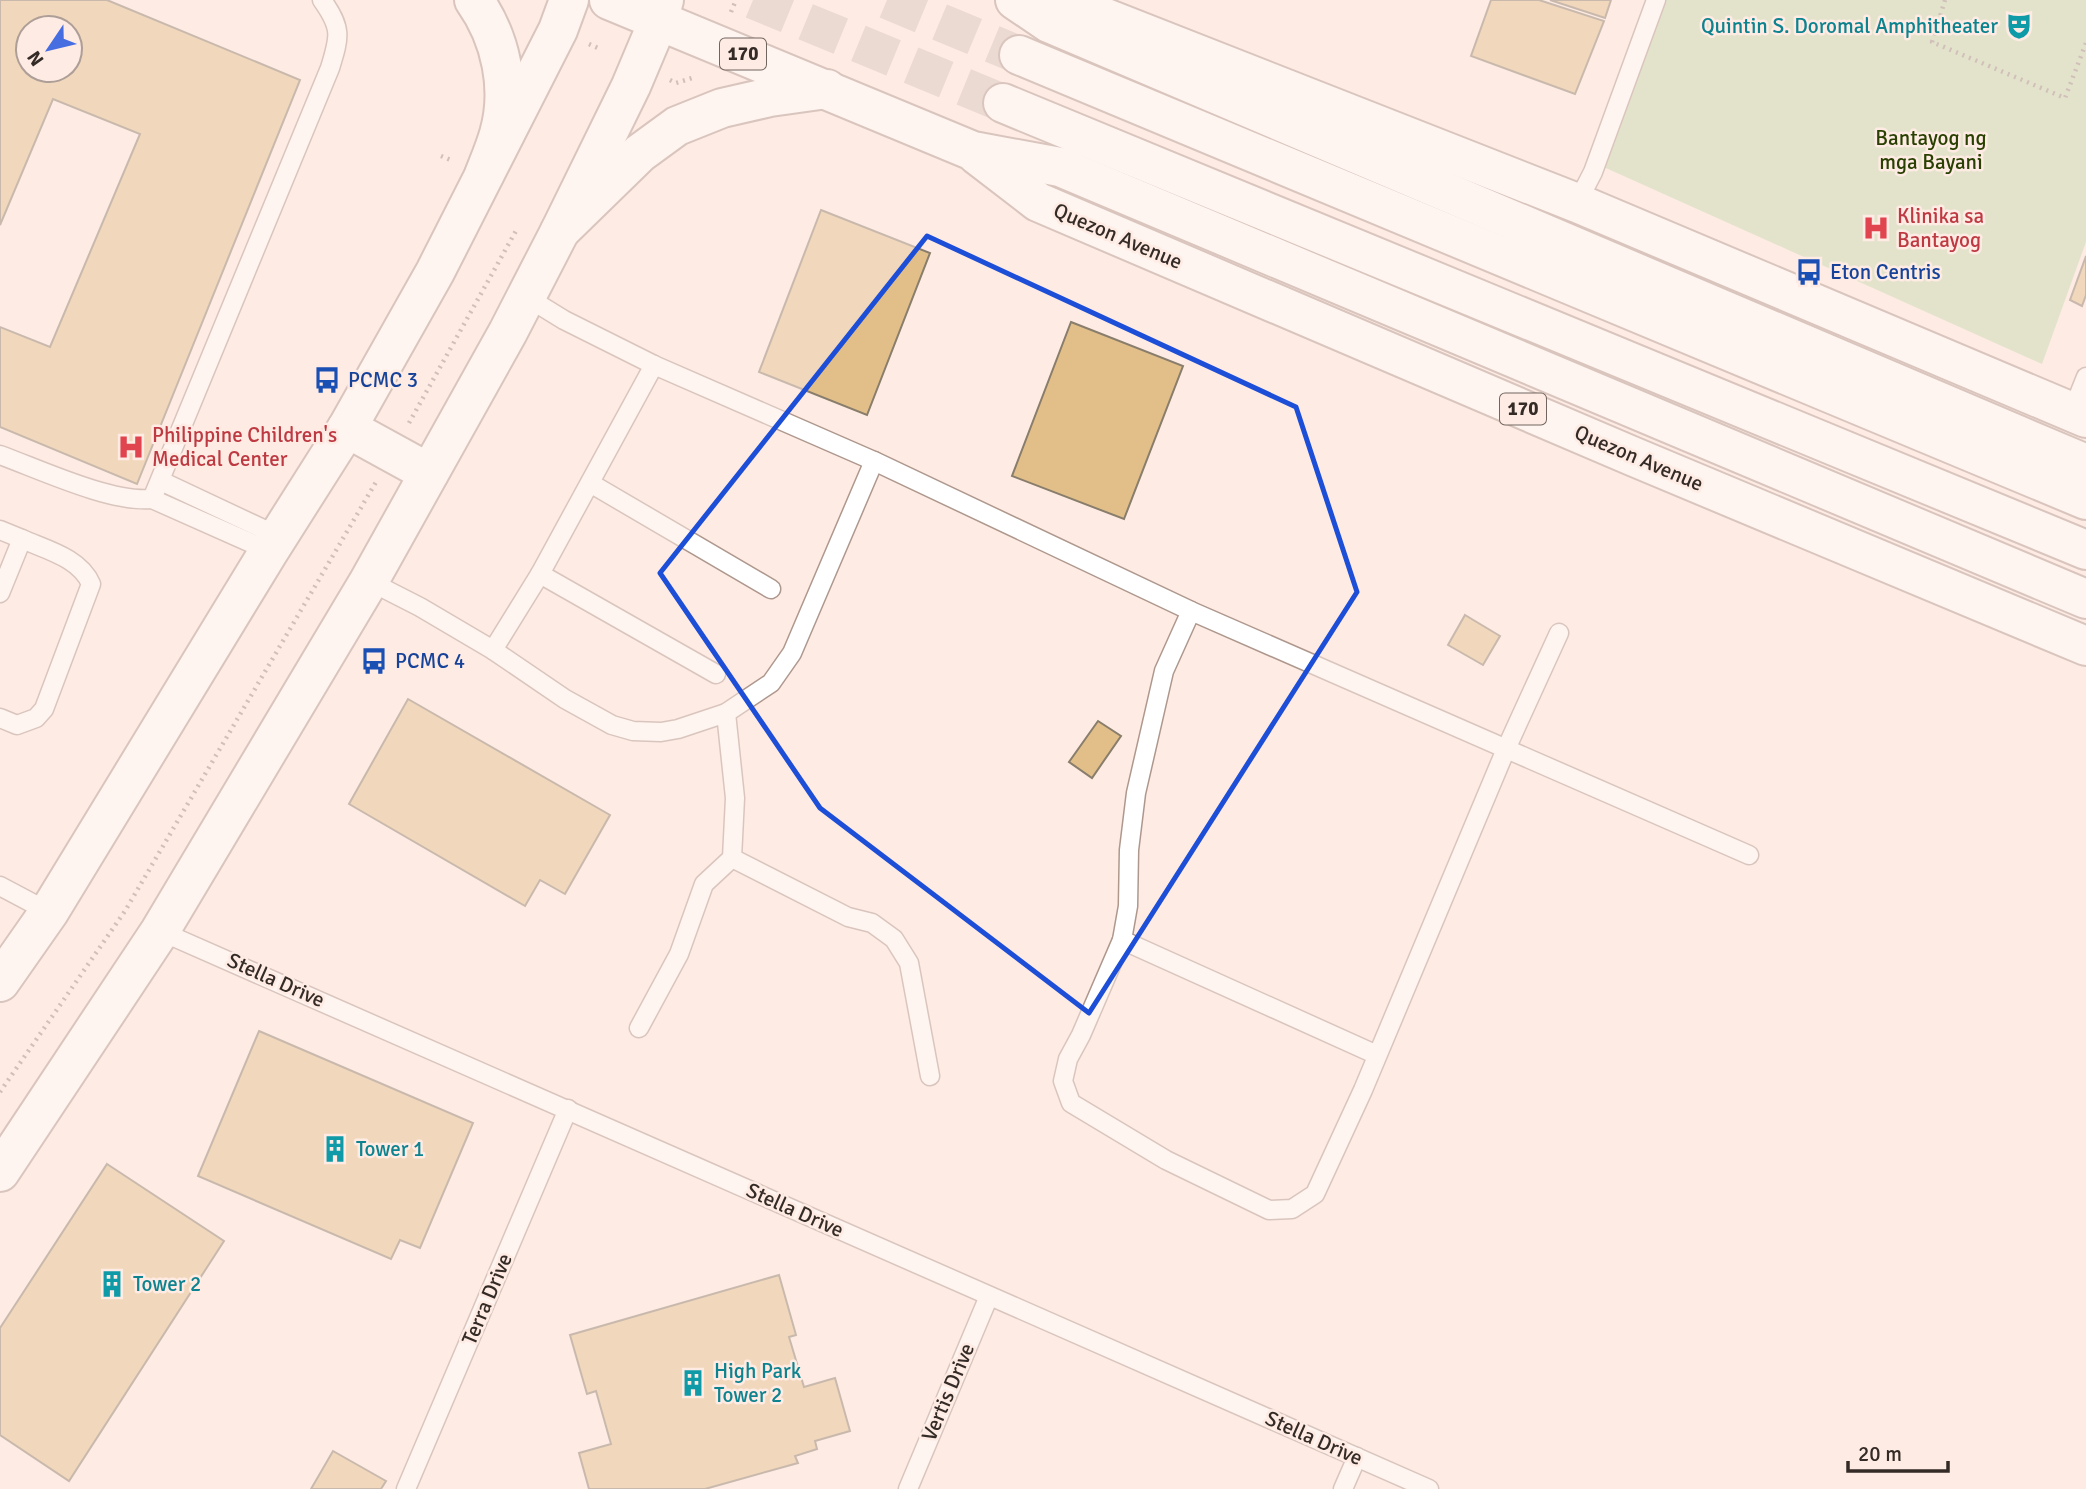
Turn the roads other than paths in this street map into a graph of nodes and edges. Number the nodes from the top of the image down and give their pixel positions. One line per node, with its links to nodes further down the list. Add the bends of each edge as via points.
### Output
1 (322, 0): 25 (lane, via 335,19 338,41 330,68)
2 (474, 0): 13 (main road, via 496,41 504,77 502,123)
3 (569, 0): 13 (main road)
4 (609, 0): 8 (main road, Quezon Avenue / 170)
5 (1015, 0): 23 (main road, via 1049,23)
6 (1060, 0): 14 (main road)
7 (1656, 0): 14 (lane, via 1593,172)
8 (661, 11): 10 (main road, Quezon Avenue / 170); 15 (main road, via 631,86)
9 (1019, 55): 28 (main road)
10 (827, 89): 12 (main road, Quezon Avenue / 170); 15 (main road, via 722,108 677,126 640,153)
11 (1003, 103): 32 (main road)
12 (972, 151): 37 (main road, Quezon Avenue / 170, via 1060,167); 40 (main road, Quezon Avenue / 170, via 1038,202)
13 (484, 175): 20 (main road)
14 (1577, 203): 19 (main road)
15 (560, 231): 16 (main road)
16 (525, 296): 17 (lane); 24 (main road)
17 (654, 365): 22 (lane); 26 (lane)
18 (2086, 377): 19 (lane)
19 (2079, 415)
20 (347, 428): 24 (main road); 31 (main road)
21 (0, 455): 27 (lane, via 113,496)
22 (874, 461): 38 (lane); 43 (lane, via 792,653 771,683)
23 (2086, 464)
24 (429, 473): 34 (main road)
25 (161, 481): 27 (lane); 31 (lane)
26 (590, 483): 33 (lane); 35 (lane)
27 (152, 499): 31 (lane)
28 (2086, 500)
29 (0, 530): 30 (lane)
30 (22, 539): 36 (lane); 44 (lane, via 74,562 92,584 44,709 36,718 17,725)
31 (274, 544): 49 (main road)
32 (2086, 550)
33 (540, 574): 41 (lane); 42 (lane)
34 (369, 581): 41 (lane); 50 (main road)
35 (771, 589)
36 (0, 593)
37 (2086, 599)
38 (1191, 611): 45 (lane); 51 (lane, via 1164,671 1138,783)
39 (1559, 633): 45 (lane)
40 (2086, 646)
41 (493, 650): 43 (lane, via 565,699 612,725 633,731 678,729)
42 (716, 674)
43 (726, 713): 47 (lane, via 735,797)
44 (0, 718)
45 (1507, 749): 46 (lane); 54 (lane)
46 (1749, 855)
47 (732, 858): 53 (lane, via 704,884 678,954); 55 (lane, via 848,917 872,923 894,939 909,963)
48 (0, 886): 49 (lane)
49 (50, 912): 52 (main road)
50 (160, 931): 56 (lane, Stella Drive); 57 (main road)
51 (1122, 940): 54 (lane); 54 (lane, via 1068,1059 1063,1081 1071,1103 1166,1160 1269,1210 1292,1209 1315,1194)
52 (0, 982)
53 (639, 1028)
54 (1377, 1055)
55 (930, 1076)
56 (568, 1109): 58 (lane, Stella Drive); 60 (lane, Terra Drive)
57 (0, 1172)
58 (989, 1296): 59 (lane, Stella Drive); 61 (lane, Vertis Drive)
59 (1357, 1457): 62 (lane); 63 (lane, Stella Drive)
60 (406, 1489)
61 (908, 1489)
62 (1343, 1489)
63 (1429, 1489)

